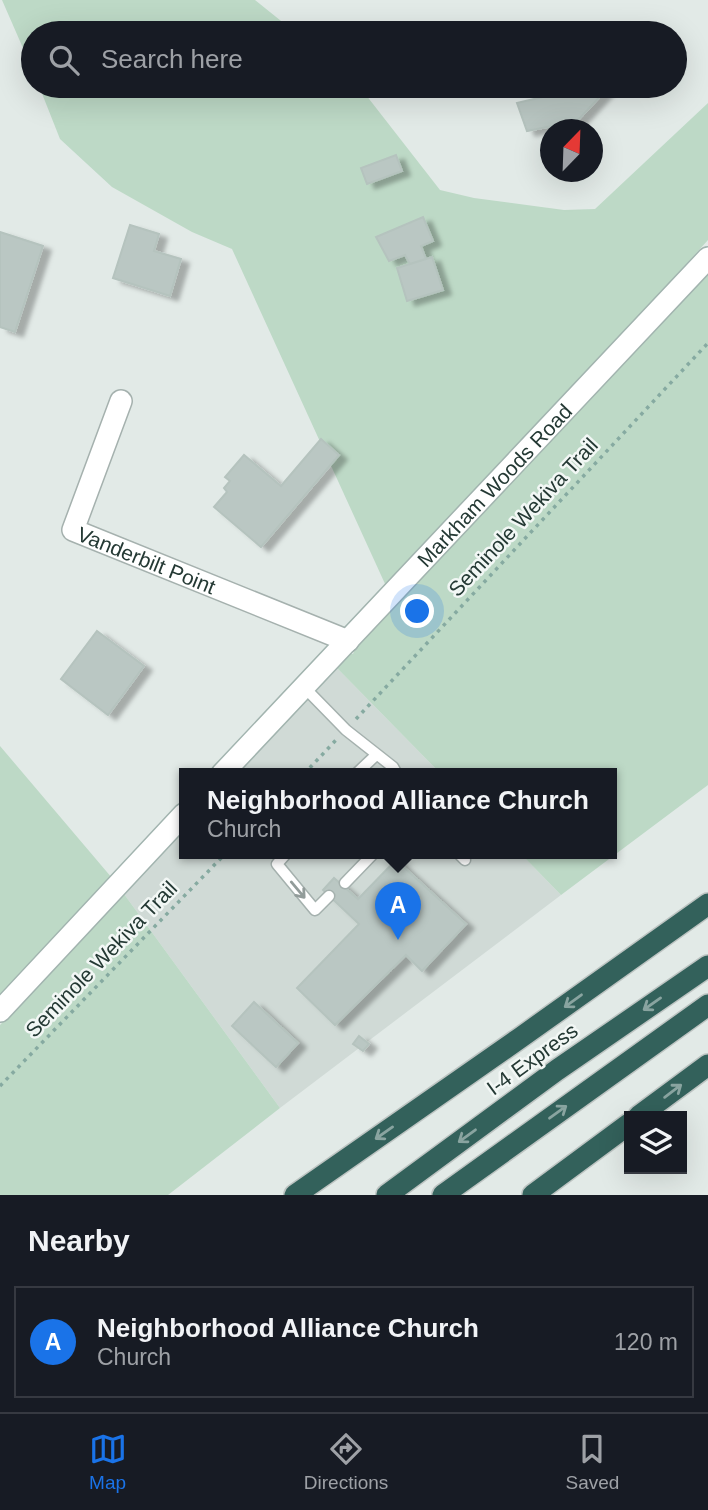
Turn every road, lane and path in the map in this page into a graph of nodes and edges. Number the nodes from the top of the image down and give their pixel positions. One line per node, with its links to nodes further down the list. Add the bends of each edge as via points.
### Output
1 (708, 258): 4 (main road, Markham Woods Road)
2 (708, 342): 6 (path, Seminole Wekiva Trail)
3 (121, 401): 4 (main road, Vanderbilt Point, via 73,530)
4 (348, 641): 5 (main road, Markham Woods Road)
5 (304, 687): 6 (lane); 8 (main road, Markham Woods Road)
6 (346, 730): 7 (lane); 9 (path, Seminole Wekiva Trail)
7 (376, 755): 10 (lane); 11 (lane)
8 (228, 768)
9 (310, 768)
10 (362, 768)
11 (393, 768)
12 (179, 819): 21 (main road)
13 (220, 859): 23 (path, Seminole Wekiva Trail)
14 (282, 859): 17 (lane, one-way to 17, via 277,864 315,910)
15 (368, 859): 16 (lane)
16 (345, 883)
17 (329, 897)
18 (708, 904): 26 (highway, one-way to 26)
19 (708, 965): 27 (highway, I-4 Express, one-way to 27)
20 (708, 1005): 28 (highway, one-way to 20)
21 (0, 1011)
22 (708, 1065): 24 (highway, one-way to 22)
23 (0, 1086)
24 (646, 1111)
25 (624, 1128): 29 (highway)
26 (295, 1195)
27 (387, 1195)
28 (443, 1195)
29 (533, 1195)

